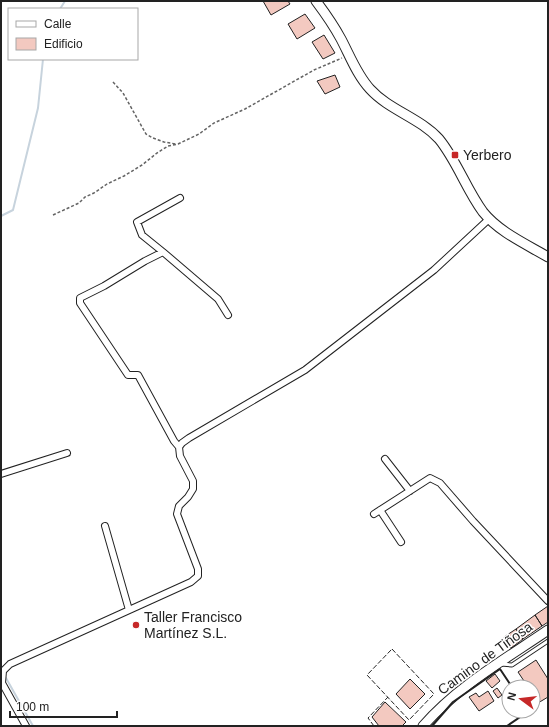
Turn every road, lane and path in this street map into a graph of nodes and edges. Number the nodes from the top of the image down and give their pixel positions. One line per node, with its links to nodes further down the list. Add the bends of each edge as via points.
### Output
1 (316, 1): 2 (main road)
2 (349, 55): 4 (path, via 314,70); 7 (main road, via 362,79 373,92 429,130 440,141)
3 (113, 82): 4 (path, via 123,93 146,134 164,142)
4 (178, 144): 6 (path, via 168,146 124,176)
5 (180, 198): 8 (street, via 138,222 142,235)
6 (53, 215)
7 (489, 219): 9 (main road); 11 (street, via 434,270 305,370 189,438)
8 (163, 252): 10 (street, via 218,299); 11 (street, via 80,298 80,303 128,375 138,375)
9 (548, 256)
10 (228, 316)
11 (179, 447): 21 (street, via 180,456 193,481 193,489 179,506 177,514 198,569 198,576 191,582)
12 (68, 453): 14 (street)
13 (385, 459): 15 (street)
14 (1, 474)
15 (410, 490): 16 (street); 20 (street, via 430,478 440,483)
16 (380, 510): 17 (street); 19 (street)
17 (374, 514)
18 (105, 526): 21 (street)
19 (401, 542)
20 (548, 601)
21 (129, 610): 25 (street, via 10,664)
22 (548, 630): 24 (main road, Camino de Tiñosa)
23 (548, 641): 24 (lane, via 512,665)
24 (497, 664): 27 (main road, Camino de Tiñosa, via 453,696)
25 (2, 676): 26 (street, via 2,683)
26 (26, 726)
27 (423, 726)

